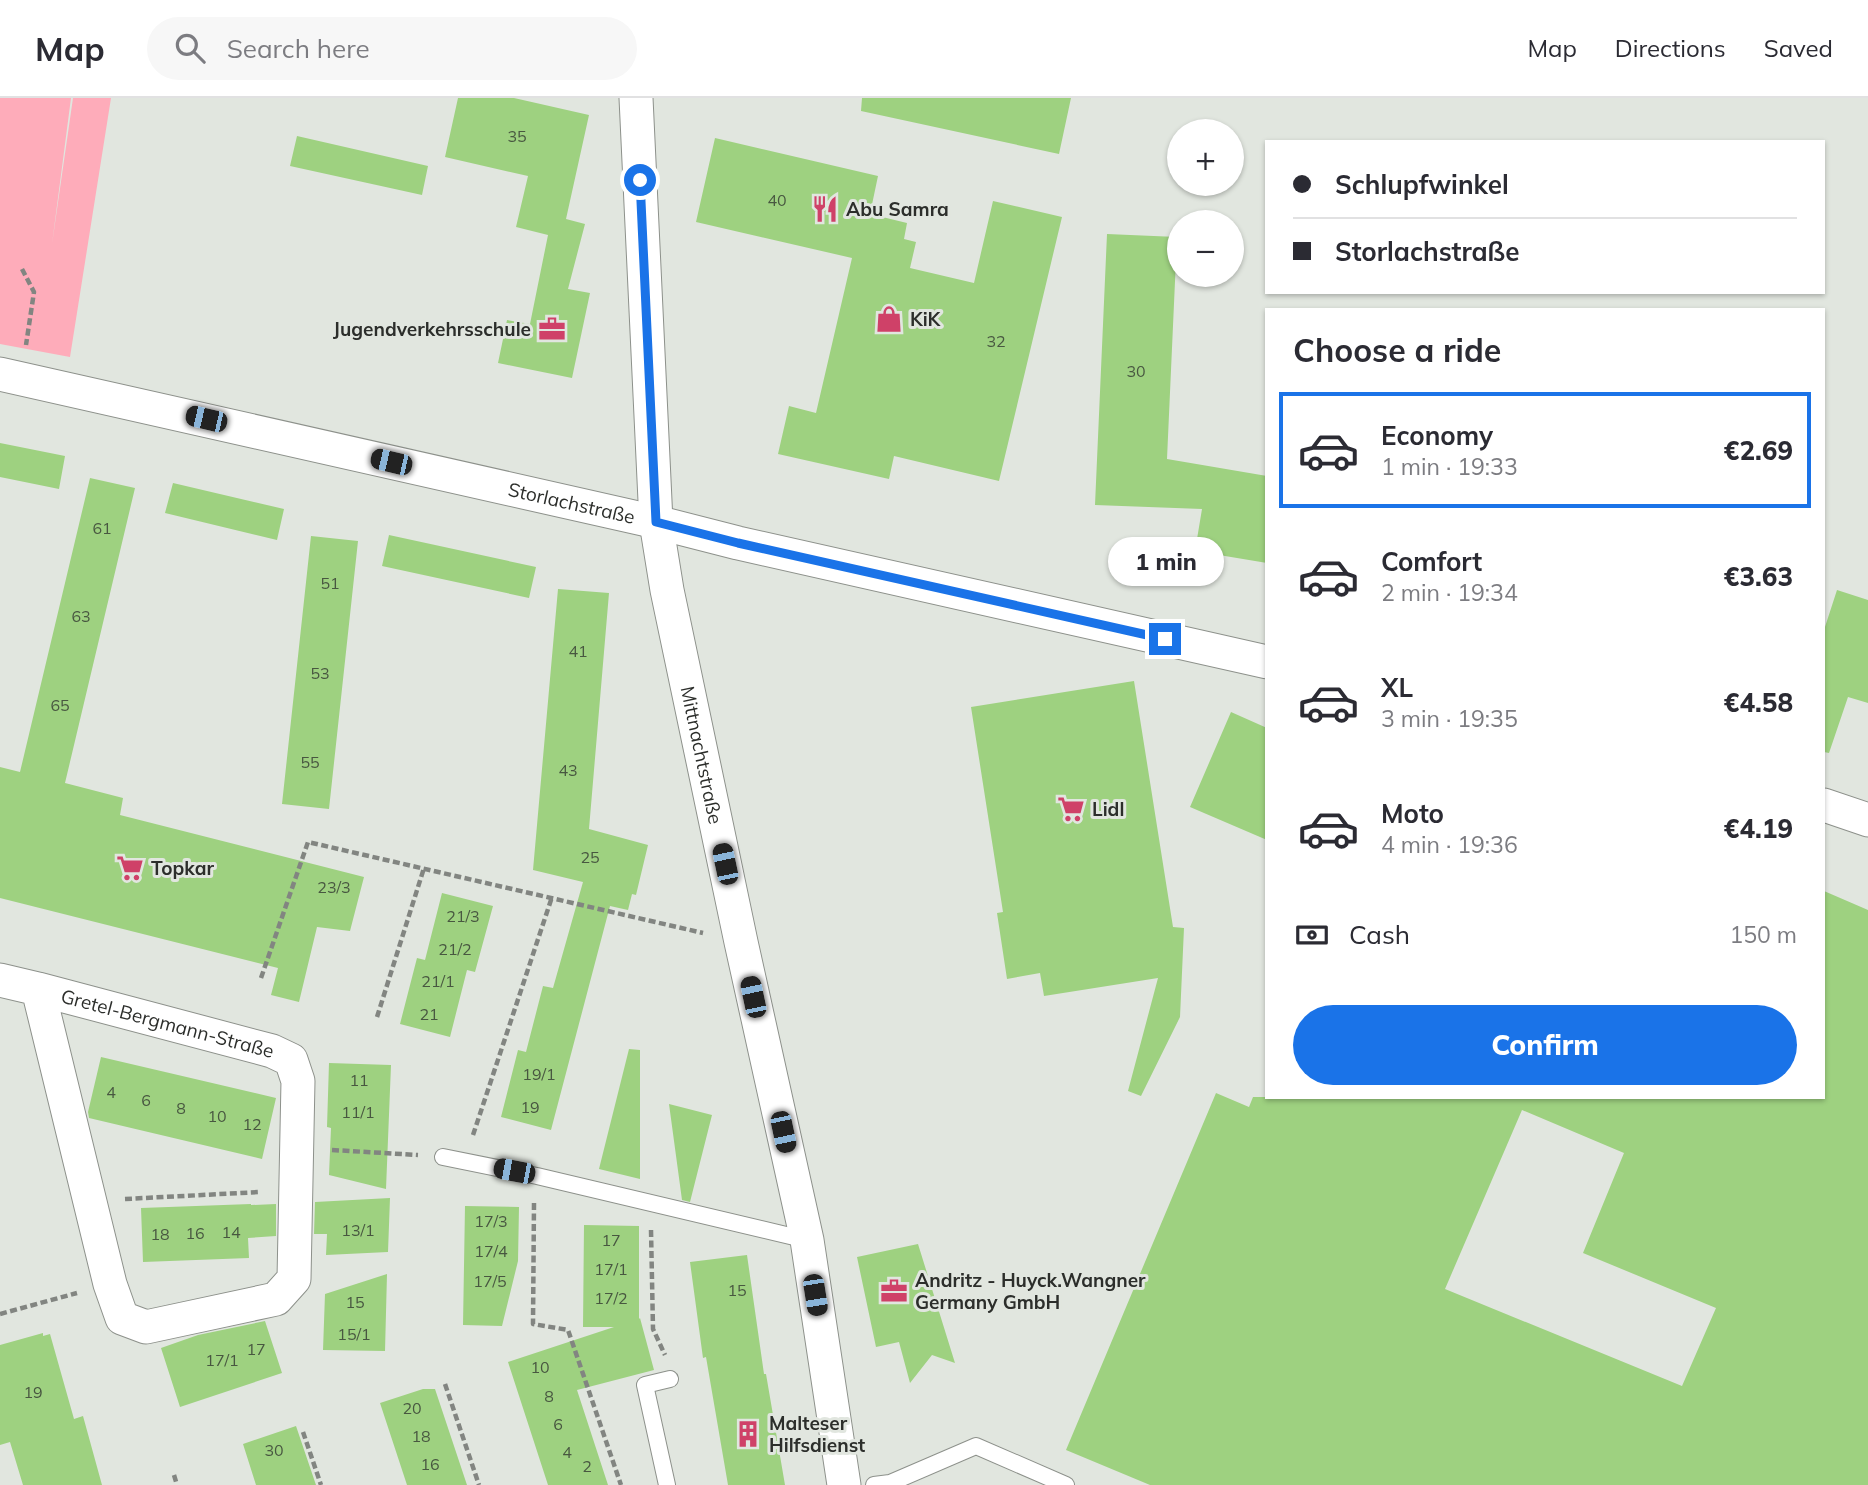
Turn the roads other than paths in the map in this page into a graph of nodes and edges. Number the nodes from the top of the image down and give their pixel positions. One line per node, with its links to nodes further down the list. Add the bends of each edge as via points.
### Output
1 (636, 98): 3 (street, Mittnachtstraße)
2 (10, 376): 3 (street, Storlachstraße)
3 (656, 522): 4 (street, Storlachstraße); 10 (street, Mittnachtstraße)
4 (1265, 662)
5 (1825, 805): 6 (street)
6 (1868, 820)
7 (0, 980): 8 (street, Gretel-Bergmann-Straße)
8 (38, 989): 8 (street, Gretel-Bergmann-Straße, via 272,1051 291,1060 298,1081 294,1279 275,1298 146,1327 122,1318)
9 (443, 1157): 10 (lane)
10 (807, 1240): 13 (street, Mittnachtstraße)
11 (670, 1379): 12 (lane, via 645,1385)
12 (667, 1485)
13 (844, 1485)
14 (874, 1485): 15 (lane, via 890,1483 976,1446)
15 (1066, 1485)

